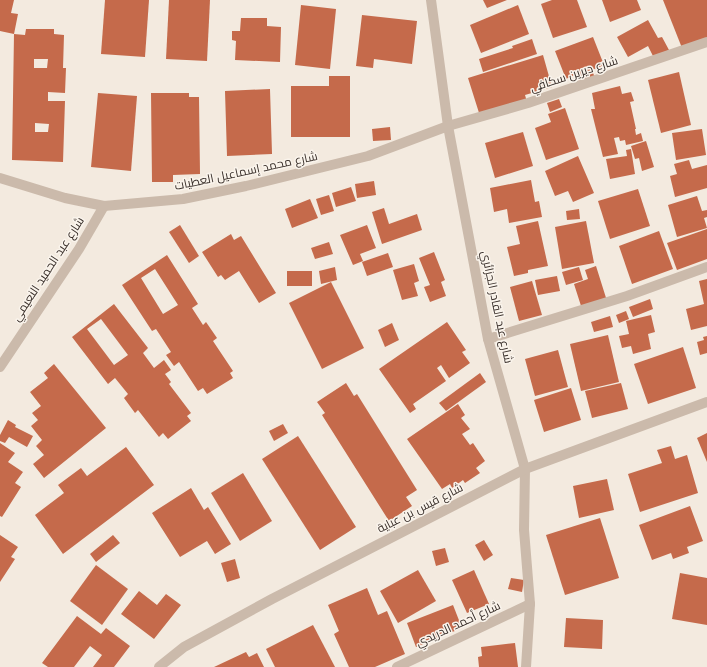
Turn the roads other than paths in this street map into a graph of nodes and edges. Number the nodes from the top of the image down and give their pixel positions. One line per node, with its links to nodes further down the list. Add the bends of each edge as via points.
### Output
1 (431, 0): 3 (street, شارع عبد القادر الجزائري)
2 (707, 42): 3 (street, شارع ديرين سكافي, via 535,101)
3 (448, 126): 5 (street, شارع محمد إسماعيل العطيات, via 368,156 246,186 183,199); 7 (street, شارع عبد القادر الجزائري)
4 (0, 178): 5 (street, شارع محمد إسماعيل العطيات, via 65,198)
5 (104, 206): 8 (street, شارع عبد الحميد النعيمي)
6 (707, 267): 7 (street, via 627,296)
7 (488, 339): 10 (street, شارع عبد القادر الجزائري)
8 (0, 367)
9 (707, 402): 10 (street, شارع قيس بن عباية)
10 (525, 469): 11 (street, شارع عبد القادر الجزائري, via 524,530); 12 (street, شارع قيس بن عباية, via 272,599 184,647)
11 (530, 604): 13 (street, شارع أحمد الدريدي); 14 (street, شارع عبد القادر الجزائري)
12 (159, 667)
13 (397, 667)
14 (526, 667)

